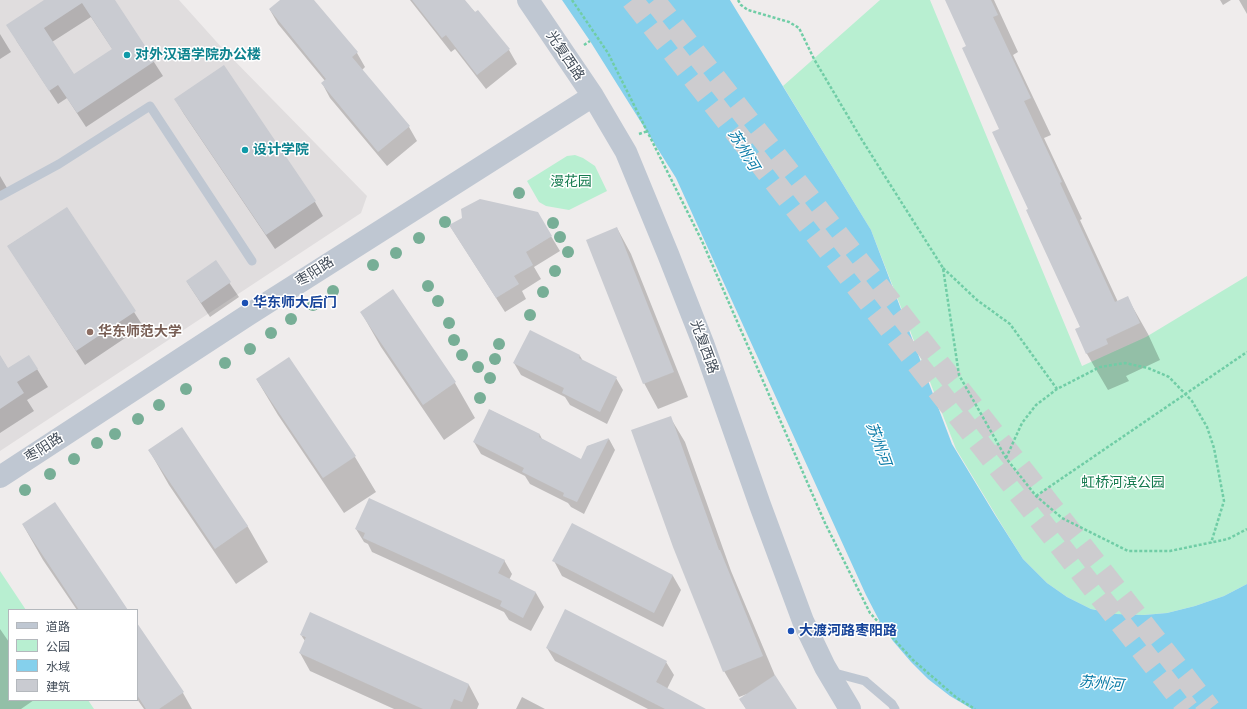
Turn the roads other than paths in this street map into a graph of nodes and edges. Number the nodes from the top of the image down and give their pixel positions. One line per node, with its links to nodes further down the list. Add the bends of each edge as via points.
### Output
1 (528, 0): 2 (street, 光复西路)
2 (593, 96): 5 (street, 枣阳路); 6 (street, 光复西路, via 626,152 668,254 703,343 803,621)
3 (0, 196): 4 (lane, via 60,164 150,106)
4 (252, 261)
5 (0, 476)
6 (827, 670): 7 (street, 光复西路); 8 (lane, via 865,681)
7 (850, 709)
8 (895, 709)

